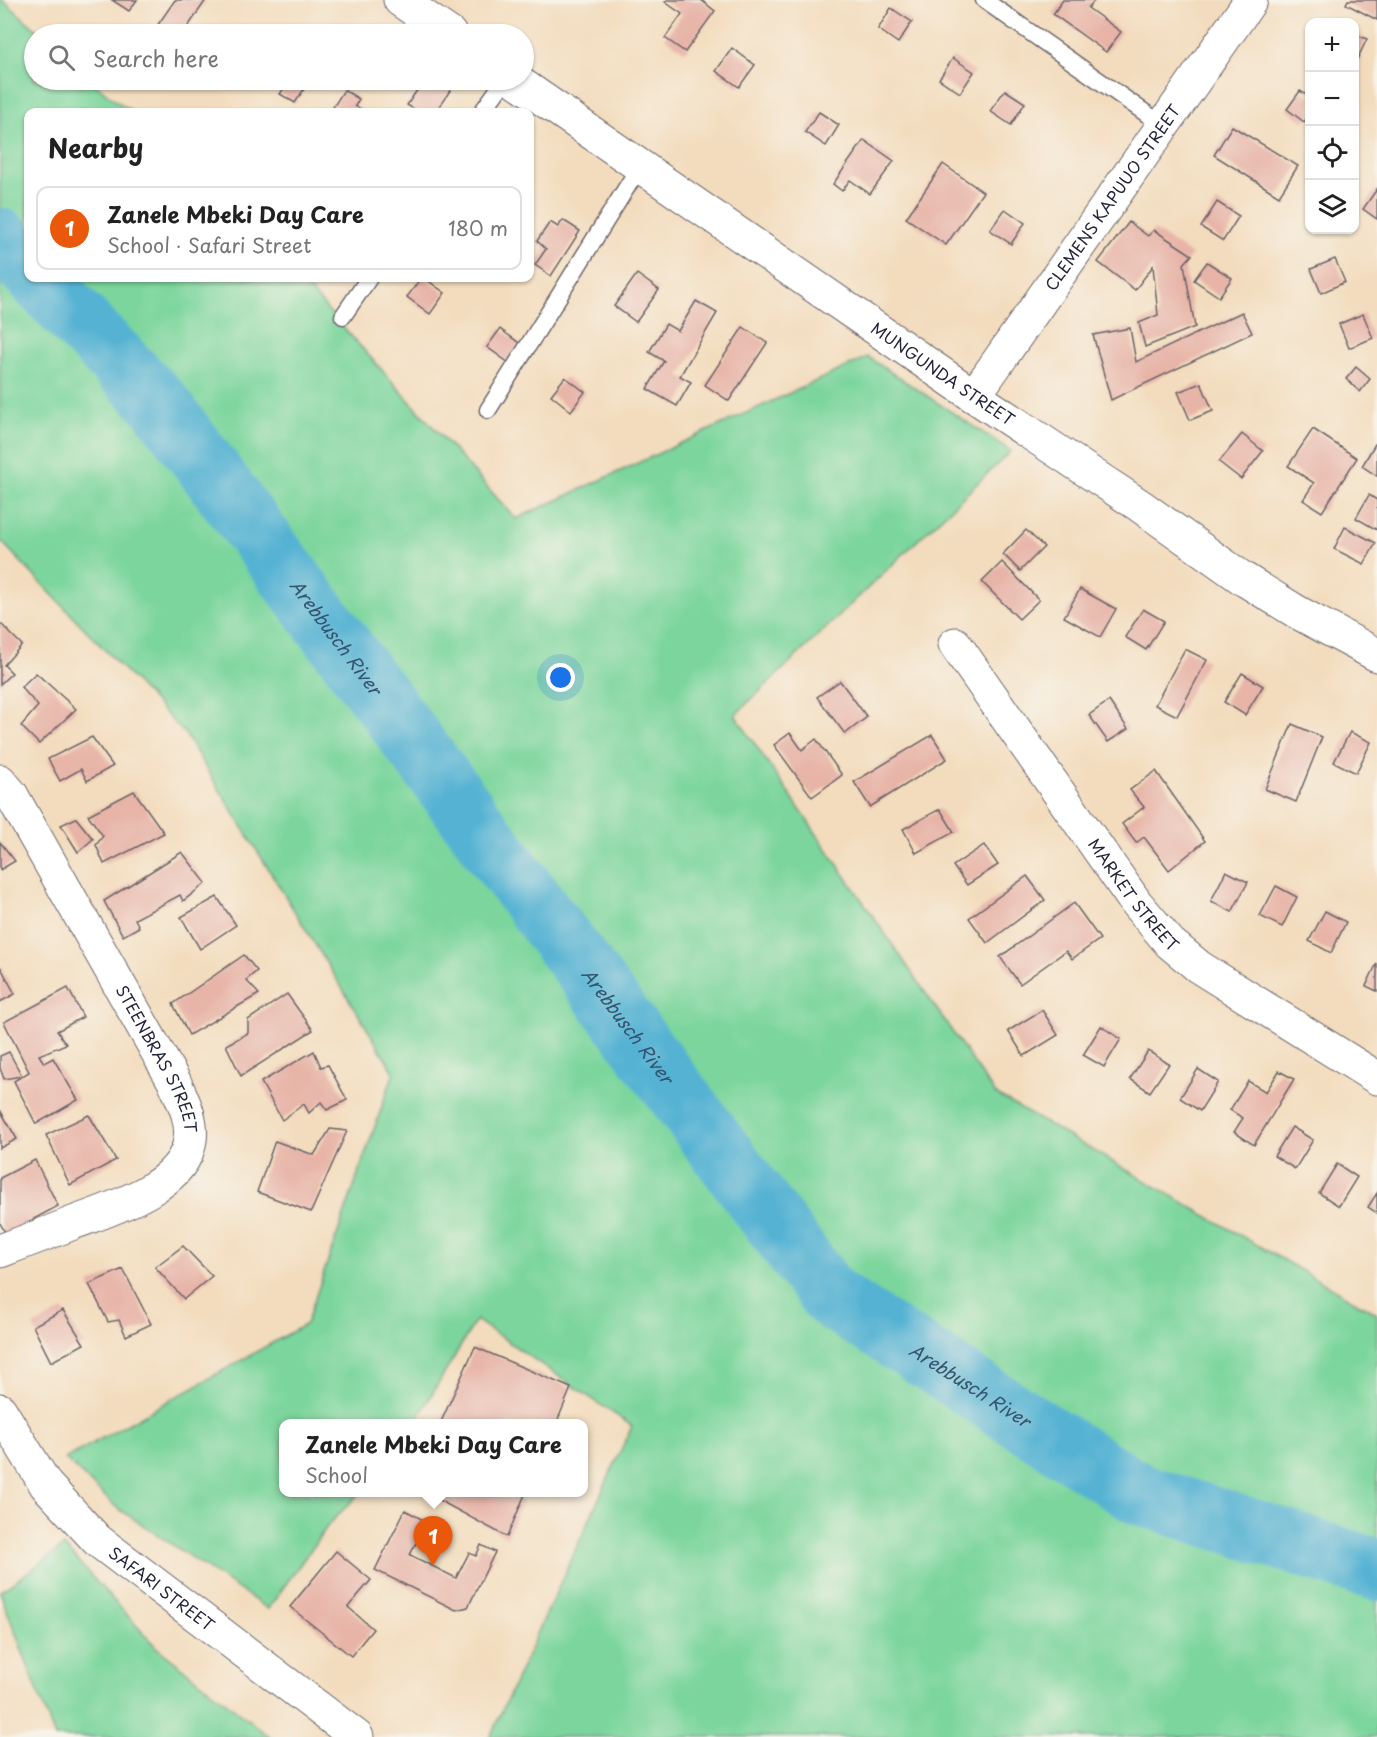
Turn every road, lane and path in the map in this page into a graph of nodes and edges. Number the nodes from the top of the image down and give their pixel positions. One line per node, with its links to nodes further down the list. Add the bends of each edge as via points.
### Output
1 (400, 0): 4 (street)
2 (984, 0): 8 (lane)
3 (1251, 0): 8 (street, CLEMENS KAPUUO STREET)
4 (435, 24)
5 (498, 90): 7 (lane)
6 (530, 90): 9 (street, MUNGUNDA STREET)
7 (485, 108)
8 (1164, 126): 12 (street, CLEMENS KAPUUO STREET)
9 (640, 166): 12 (street, MUNGUNDA STREET); 13 (lane)
10 (366, 282): 11 (lane)
11 (343, 316)
12 (974, 396): 15 (street, MUNGUNDA STREET, via 1242,578)
13 (488, 410)
14 (955, 644): 17 (street, MARKET STREET, via 1136,903 1170,943 1200,967)
15 (1377, 655)
16 (0, 781): 18 (street, STEENBRAS STREET, via 175,1083 189,1113 190,1140 184,1160 165,1179 132,1201)
17 (1377, 1078)
18 (0, 1251)
19 (0, 1410): 20 (street, SAFARI STREET, via 46,1485 97,1540)
20 (357, 1737)

